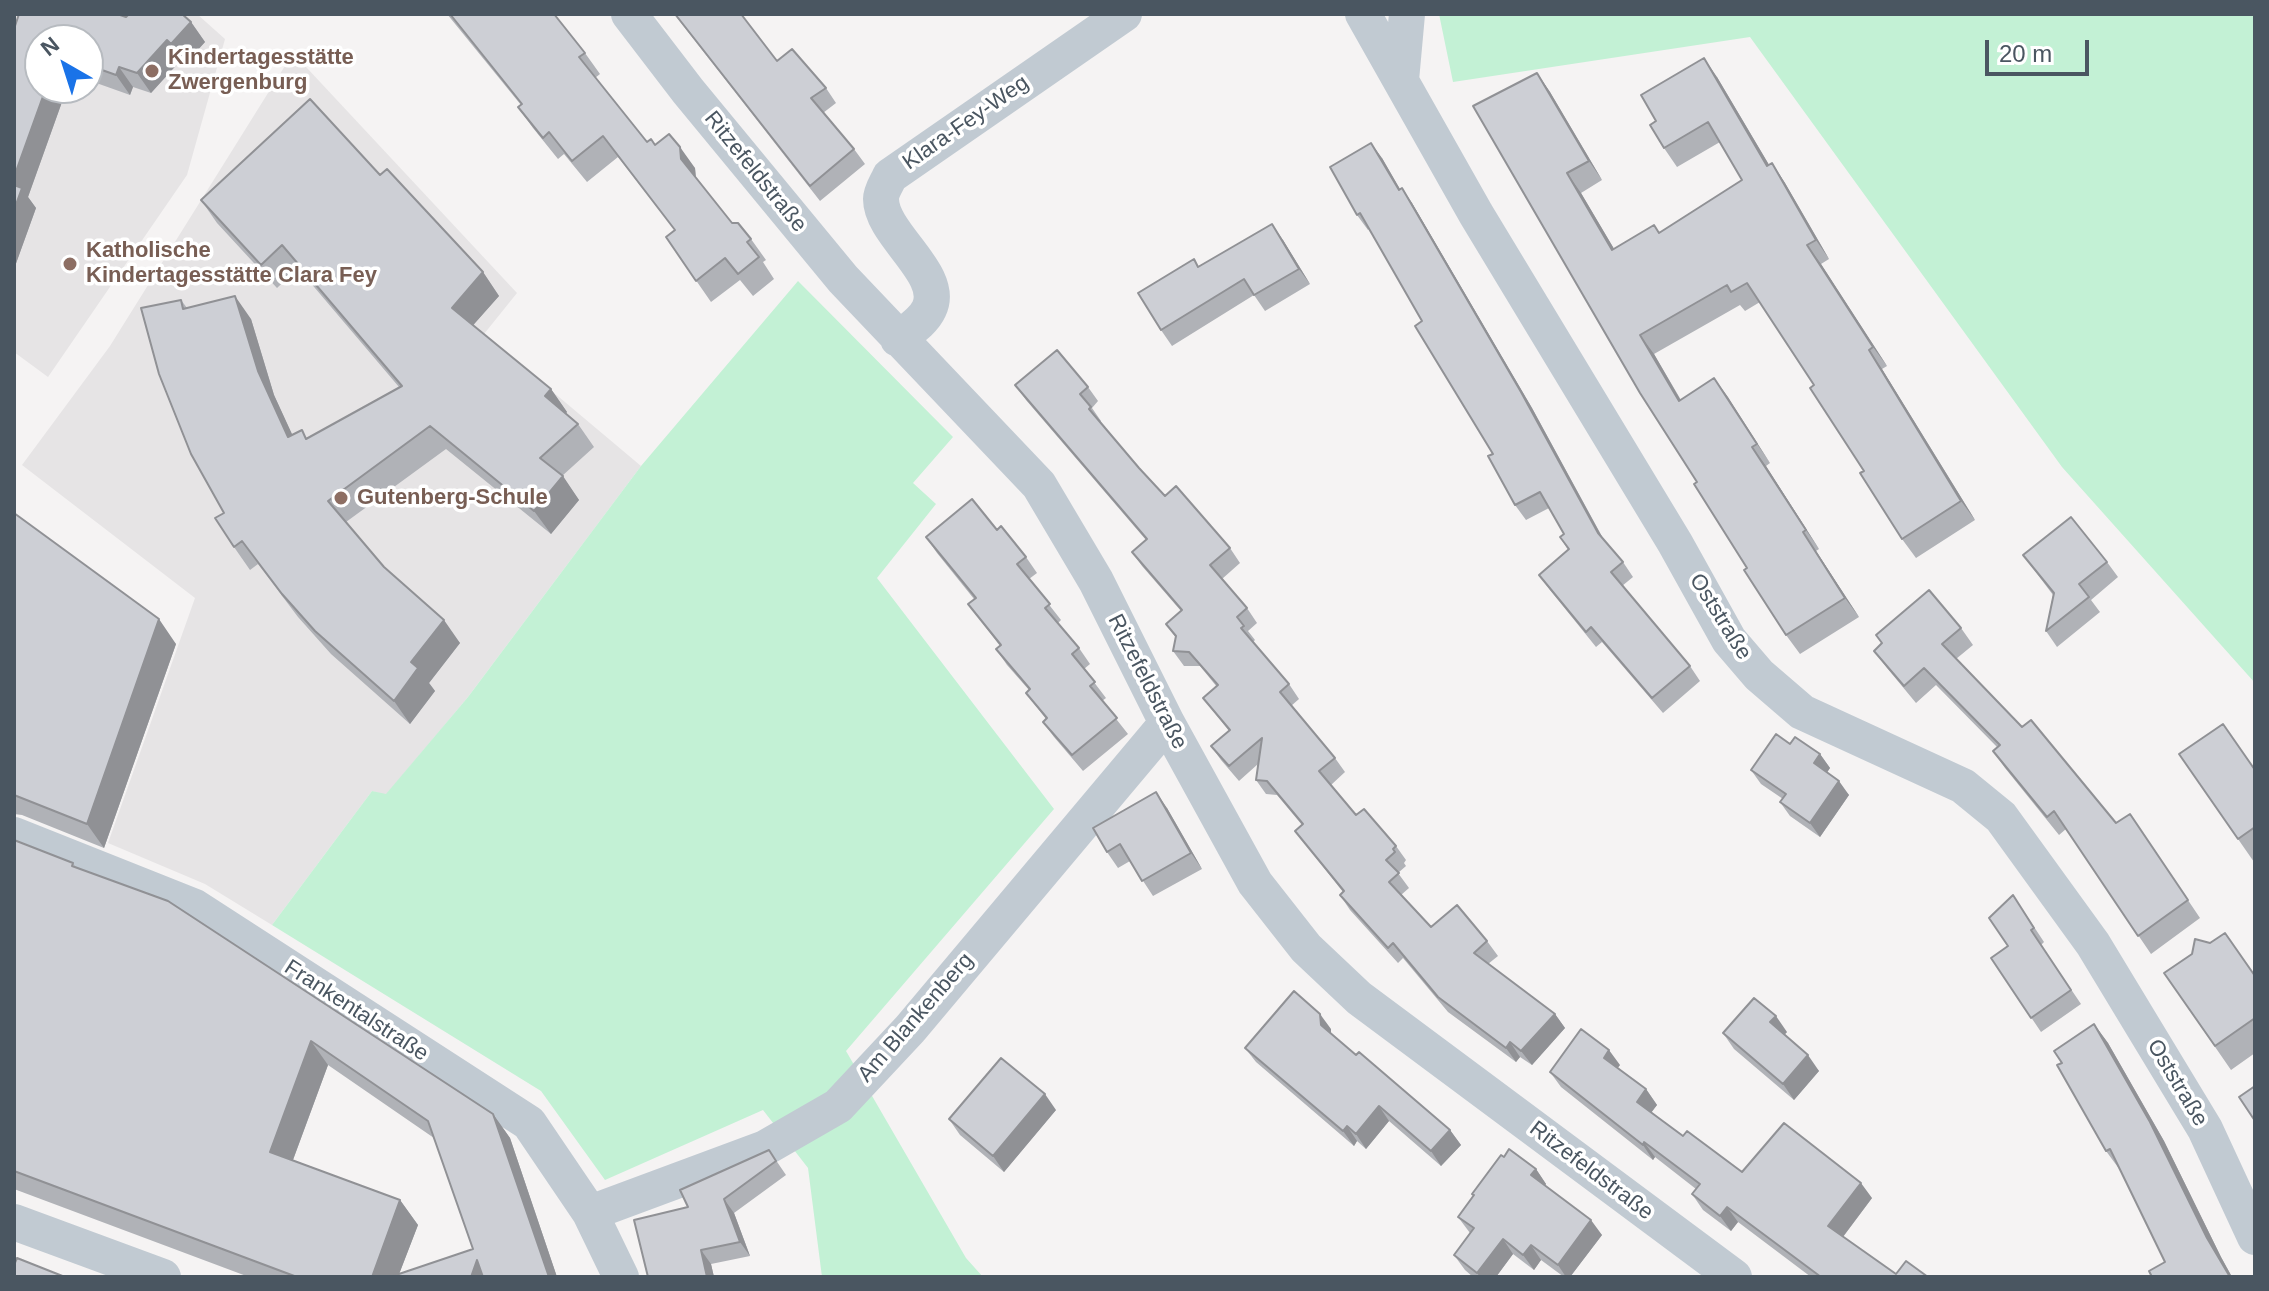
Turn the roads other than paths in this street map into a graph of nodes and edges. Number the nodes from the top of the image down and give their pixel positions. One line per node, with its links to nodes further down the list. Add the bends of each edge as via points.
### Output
1 (629, 14): 6 (street, Ritzefeldstraße, via 833,267)
2 (1124, 14): 6 (street, Klara-Fey-Weg, via 890,176 880,195 883,215 930,283 931,306)
3 (1363, 14): 5 (street, Oststraße)
4 (1407, 14): 5 (street)
5 (1401, 80): 11 (street, Oststraße, via 1729,640 1802,712 1963,786 2001,817 2101,957 2205,1129)
6 (898, 339): 7 (street, Ritzefeldstraße, via 1039,485 1096,581)
7 (1167, 723): 9 (street, Am Blankenberg, via 910,1029 838,1106 765,1148); 14 (street, Ritzefeldstraße, via 1255,883 1306,948 1359,998)
8 (14, 835): 9 (street, Frankentalstraße, via 195,907 529,1123)
9 (590, 1213): 13 (street, Frankentalstraße)
10 (14, 1222): 12 (street)
11 (2255, 1237)
12 (163, 1277)
13 (621, 1277)
14 (1734, 1277)

